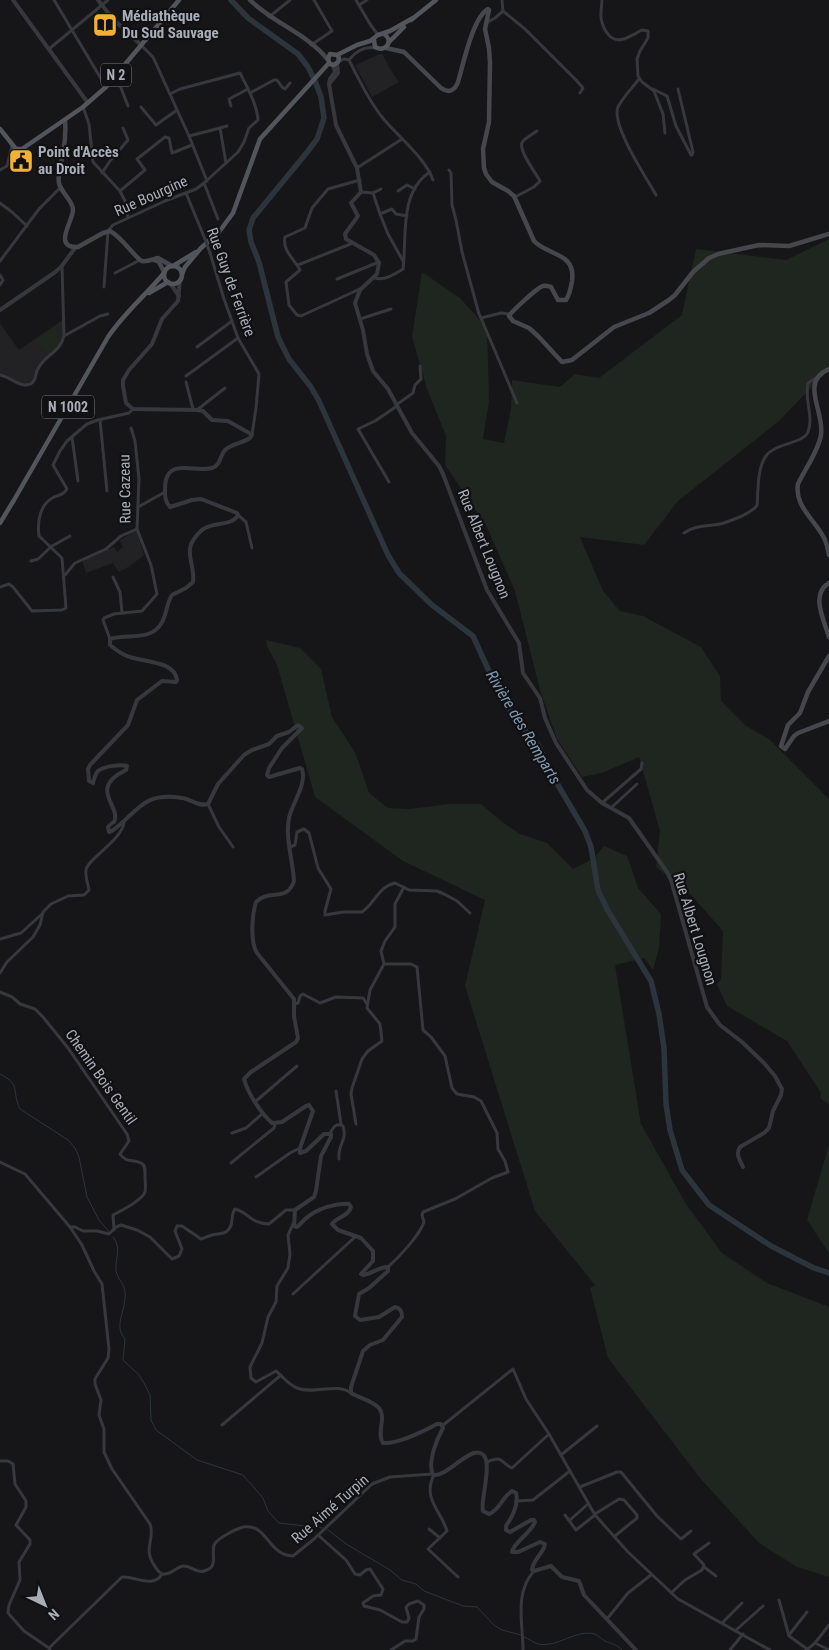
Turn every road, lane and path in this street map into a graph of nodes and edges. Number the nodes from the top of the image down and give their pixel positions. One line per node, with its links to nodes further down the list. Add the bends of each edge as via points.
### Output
1 (13, 0): 29 (street)
2 (54, 0): 20 (street)
3 (98, 0): 15 (street)
4 (108, 0): 15 (street)
5 (179, 0): 26 (main road, N 2)
6 (250, 0): 17 (main road)
7 (290, 0): 17 (street)
8 (314, 0): 27 (street, via 332,30)
9 (356, 0): 14 (street)
10 (366, 0): 14 (street)
11 (502, 0): 16 (street)
12 (602, 0): 34 (street, via 601,18 612,38 624,39 642,30 648,31 638,60)
13 (434, 1): 18 (main road)
14 (358, 5): 22 (street)
15 (102, 6): 20 (street); 26 (street)
16 (503, 11): 19 (street); 41 (street, via 526,29 576,80 583,88)
17 (269, 16): 27 (main road)
18 (413, 18): 21 (main road); 25 (main road)
19 (485, 24): 25 (main road, via 488,9 482,13 472,32 456,86 449,91 444,90 407,54); 77 (main road, via 490,62 484,168 492,182)
20 (72, 30): 29 (street); 36 (street)
21 (384, 34): 22 (main road); 25 (main road, via 388,37)
22 (378, 35): 23 (main road)
23 (374, 40): 24 (main road); 28 (main road)
24 (366, 43): 28 (main road); 32 (main road, via 343,52)
25 (388, 44): 28 (main road, via 382,50)
26 (141, 45): 33 (main road, N 2); 40 (street, via 153,58)
27 (311, 45): 30 (main road)
28 (376, 48): 31 (street, via 364,48)
29 (49, 49): 42 (street)
30 (323, 54): 32 (main road); 32 (main road, via 330,54)
31 (349, 60): 32 (street); 56 (street, via 375,107)
32 (334, 61): 60 (street, via 329,84 337,128); 88 (main road, via 322,70 260,139 233,213)
33 (116, 75): 36 (main road, N 2); 43 (street)
34 (639, 79): 37 (street); 76 (street, via 619,105 616,119)
35 (290, 83): 39 (street, via 285,89 274,80)
36 (106, 87): 42 (main road, N 2)
37 (652, 88): 38 (street, via 667,96 676,126 691,155 693,152); 54 (street, via 663,114)
38 (678, 89)
39 (249, 91): 40 (street, Rue Bourgine, via 240,73); 44 (street, via 229,99); 59 (street, Rue Bourgine, via 258,120 249,128 238,152)
40 (170, 94): 47 (street)
41 (580, 94)
42 (88, 103): 45 (main road, N 2)
43 (128, 106)
44 (231, 106)
45 (84, 107): 48 (main road, N 2); 64 (street, via 93,162)
46 (142, 107): 47 (street, via 156,125)
47 (177, 110): 55 (street)
48 (65, 120): 58 (main road, N 2, via 22,149); 68 (main road, via 58,176)
49 (228, 126): 51 (street)
50 (123, 128): 64 (street, via 128,140)
51 (220, 128): 55 (street); 59 (street)
52 (0, 130): 58 (main road)
53 (537, 131): 77 (street, via 521,145 540,181)
54 (665, 133)
55 (189, 136): 57 (street)
56 (402, 140): 60 (street); 63 (street)
57 (192, 144): 67 (street); 71 (street, via 172,153 169,138 165,137 137,159 145,170)
58 (12, 146): 61 (street, via 7,166)
59 (226, 164): 67 (street, Rue Bourgine)
60 (357, 168): 65 (street)
61 (0, 170)
62 (449, 170): 113 (street, via 462,252)
63 (430, 172): 66 (street); 70 (street, via 422,177)
64 (102, 173): 71 (street)
65 (360, 180): 73 (street); 96 (street, via 330,188 312,208 305,228 285,237 286,251)
66 (433, 180)
67 (206, 182): 74 (street, Rue Bourgine); 82 (street, Rue Bourgine)
68 (60, 188): 83 (street); 87 (main road, via 73,208 65,239)
69 (381, 189): 75 (street)
70 (415, 189): 72 (street, via 407,186); 80 (street, via 407,206)
71 (120, 191): 81 (street)
72 (398, 191)
73 (361, 192): 75 (street); 86 (street, via 351,203 358,218 345,234)
74 (186, 193): 81 (street, Rue Bourgine); 115 (street, Rue Guy de Ferrière, bridge)
75 (373, 193): 79 (street)
76 (656, 195)
77 (515, 197): 112 (main road, via 534,241 564,257 573,274 566,300 558,300 551,287 544,285)
78 (0, 203): 83 (street)
79 (380, 214): 80 (street, via 392,209 396,214); 93 (street)
80 (407, 216): 93 (street)
81 (128, 217): 84 (street, Rue Bourgine)
82 (218, 219)
83 (27, 226): 91 (street)
84 (108, 231): 87 (main road); 90 (main road, via 121,238); 105 (street)
85 (829, 234): 112 (main road, via 789,246 759,245 709,258 693,272 676,295 649,313 614,327 572,360 562,362 538,336 513,321)
86 (352, 243): 92 (street, via 374,255); 96 (street)
87 (75, 248): 94 (street)
88 (201, 248): 95 (main road); 100 (main road)
89 (152, 259): 90 (main road); 95 (main road, via 160,259); 97 (main road, via 160,262)
90 (140, 260): 98 (street)
91 (0, 261)
92 (379, 262): 101 (street); 102 (street)
93 (404, 263): 101 (street, via 403,269 381,279)
94 (62, 266): 110 (street); 116 (street)
95 (173, 266): 97 (main road); 100 (main road, via 178,268)
96 (298, 266): 106 (street, via 299,272 286,283 289,305 299,316)
97 (164, 272): 103 (main road); 108 (main road, N 1002)
98 (114, 274)
99 (0, 275): 104 (street, via 3,280)
100 (181, 276): 103 (main road, via 176,283); 107 (street)
101 (375, 278): 106 (street)
102 (337, 279)
103 (169, 283): 107 (street); 108 (main road, N 1002)
104 (0, 285)
105 (104, 287)
106 (362, 288): 114 (street, Rue Albert Lougnon, via 355,303)
107 (179, 296): 128 (street, via 159,325 152,344 123,380 126,403)
108 (142, 297): 140 (main road, N 1002, via 104,343)
109 (391, 309): 114 (street)
110 (0, 310)
111 (108, 314): 116 (street)
112 (509, 314): 113 (street)
113 (481, 318): 126 (street)
114 (360, 319): 127 (street, Rue Albert Lougnon, via 369,362)
115 (232, 321): 117 (street, Rue Guy de Ferrière); 118 (street)
116 (64, 336): 121 (street, via 61,346 38,368 32,383 25,386)
117 (238, 338): 123 (street); 132 (street, Rue Guy de Ferrière, via 259,374)
118 (197, 347)
119 (420, 366): 127 (street, via 421,379 413,393)
120 (829, 369): 122 (main road)
121 (0, 375)
122 (819, 375): 142 (street, via 808,383 810,420 807,435 780,446 766,456 755,508 724,523 699,526); 146 (main road, via 814,390 821,434 798,484 797,498 825,540)
123 (186, 376)
124 (186, 382): 129 (street)
125 (225, 388): 129 (street)
126 (517, 404)
127 (396, 405): 135 (street, via 358,429); 159 (street, Rue Albert Lougnon, via 412,433 444,474 487,590 519,643 522,673 540,698 556,743 587,790)
128 (134, 409): 129 (street); 130 (street)
129 (195, 409): 132 (street, via 212,420 235,424)
130 (100, 420): 133 (street, via 87,424); 136 (street)
131 (131, 428): 138 (street, Rue Cazeau, via 139,479)
132 (252, 436): 137 (street, via 226,449 212,468 188,467 170,472 166,475)
133 (72, 437): 134 (street); 144 (street, via 53,465 68,489 49,500 38,520 39,536)
134 (78, 481)
135 (389, 482)
136 (107, 491)
137 (165, 492): 138 (street); 139 (street, via 170,507 201,499)
138 (138, 507): 141 (street, Rue Cazeau)
139 (238, 515): 145 (street, via 246,522); 154 (street, via 234,520 205,528 199,534 189,554 193,582 172,595 164,619 154,632)
140 (0, 523)
141 (137, 529): 148 (street, via 121,536 106,549 75,563); 152 (street, Rue Cazeau, via 151,565 157,594 142,611)
142 (684, 533)
143 (70, 536): 144 (street)
144 (52, 546): 147 (street); 148 (street, via 62,558)
145 (252, 548)
146 (829, 555)
147 (31, 561)
148 (65, 575): 151 (street, via 66,608 62,610 32,611 9,584)
149 (113, 577): 152 (street, via 120,592)
150 (829, 583): 153 (main road, via 819,596)
151 (0, 587)
152 (122, 613): 154 (street, Rue Cazeau, via 103,620)
153 (829, 637)
154 (110, 640): 162 (street, via 110,644 120,652 170,668 177,676 176,682 162,681 137,700 128,726 88,769 90,783 93,783 98,771 128,766 113,777 109,786 114,822 108,830 112,831)
155 (829, 656): 156 (main road, via 800,713 788,725 781,746 785,749 798,733)
156 (829, 720)
157 (642, 763): 159 (street, via 641,769)
158 (637, 784): 161 (street)
159 (602, 802): 161 (street, Rue Albert Lougnon)
160 (208, 804): 162 (street, via 200,805 170,796 149,799); 163 (street); 164 (street, via 218,784 244,755 300,726 301,730 282,748 267,774 269,777 300,768 304,773 289,818)
161 (612, 808): 187 (street, Rue Albert Lougnon, via 629,818 671,880 707,1007 720,1025 764,1063 782,1089 769,1128 740,1146 737,1154)
162 (124, 820): 166 (street, via 124,828 86,870 88,893 68,896 51,904)
163 (233, 847)
164 (290, 847): 165 (street, via 295,845 297,832 307,830 318,868 332,889 326,915 362,912 385,886 398,883); 172 (street, via 292,887 282,894 265,895 256,902 252,940 257,954)
165 (404, 887): 167 (street, via 444,894); 169 (street, via 395,904 395,927 381,951)
166 (44, 912): 168 (street, via 21,933); 170 (street, via 33,938)
167 (470, 913)
168 (0, 939)
169 (384, 964): 173 (street, via 370,990); 194 (street, via 417,966 423,1030 432,1036 445,1056 452,1088 457,1094 481,1101 497,1133 498,1149 508,1172 455,1200 426,1210 422,1215 424,1222 420,1232)
170 (0, 973)
171 (0, 992): 192 (street, Chemin Bois Gentil, via 35,1009 52,1027 127,1134 129,1141 120,1154 129,1161 144,1165 145,1192 113,1216)
172 (295, 1004): 173 (street, via 303,994 320,1003 336,997 360,997); 176 (street, via 296,1042 244,1079)
173 (368, 1004): 180 (street, via 369,1012 380,1024 382,1041 362,1059 352,1088)
174 (297, 1066): 176 (street)
175 (336, 1091): 179 (street)
176 (256, 1101): 177 (street)
177 (263, 1113): 178 (street); 181 (street, via 246,1128)
178 (275, 1124): 183 (street, via 306,1106 312,1106 314,1111); 186 (street)
179 (341, 1124): 182 (street); 184 (street, via 345,1135)
180 (356, 1124)
181 (232, 1133)
182 (330, 1133): 183 (street, via 321,1136 304,1153 299,1152); 189 (street, via 321,1156 314,1197)
183 (300, 1148): 188 (street)
184 (339, 1159)
185 (0, 1162): 191 (street, via 25,1174)
186 (231, 1163)
187 (742, 1167)
188 (256, 1177)
189 (295, 1210): 190 (street); 192 (street, via 286,1210 266,1224 235,1209 228,1230 200,1239 177,1226 175,1231 181,1252 174,1259 150,1237 137,1230 123,1225)
190 (293, 1224): 193 (street, via 297,1227 311,1214 346,1204 351,1207 350,1211 332,1224 338,1230); 196 (street, via 288,1234 288,1268 277,1286 276,1302 268,1317 262,1344 250,1367 251,1378 256,1382 276,1371)
191 (70, 1227): 192 (street, via 83,1232 109,1234); 221 (street, via 87,1254 104,1293 109,1353 95,1384 101,1400 99,1416 104,1429 104,1452 150,1524 148,1550)
192 (114, 1230)
193 (356, 1236): 194 (street, via 373,1251 374,1256 361,1274); 195 (street)
194 (388, 1266): 197 (street, via 388,1271 359,1294 355,1316 360,1320 379,1317 395,1306 401,1311 402,1318 388,1336 363,1352)
195 (293, 1294)
196 (280, 1375): 197 (street, via 307,1391 332,1389); 198 (street)
197 (351, 1393): 199 (street, via 379,1408 383,1443 415,1435 437,1424)
198 (222, 1425)
199 (442, 1426): 201 (street, via 513,1369 526,1399); 206 (street, via 435,1444)
200 (597, 1426): 202 (street)
201 (549, 1434): 202 (street); 204 (street, via 512,1468 501,1458)
202 (561, 1455): 205 (street)
203 (0, 1461): 237 (street, via 14,1464 15,1484 26,1502 16,1525 30,1540 19,1562 20,1580 8,1613 24,1632)
204 (487, 1462): 206 (street, via 481,1454 475,1453); 208 (street, via 483,1511 493,1513 512,1491 516,1493)
205 (570, 1470): 207 (street); 208 (street, via 533,1500)
206 (433, 1475): 215 (street, Rue Aimé Turpin, via 390,1477 372,1484); 217 (street, via 431,1498 447,1529)
207 (580, 1487): 209 (street); 214 (street, via 621,1472 680,1539)
208 (516, 1501): 220 (street, via 514,1517 506,1526 507,1531 530,1520 535,1522 512,1552 540,1542 545,1544 533,1564)
209 (588, 1504): 210 (street); 212 (street)
210 (595, 1515): 212 (street, via 576,1530); 216 (street); 216 (street, via 619,1499 624,1500 637,1517)
211 (565, 1516): 212 (street)
212 (570, 1521)
213 (428, 1529): 217 (street)
214 (691, 1531)
215 (318, 1535): 221 (street, Rue Aimé Turpin, via 293,1556 288,1556 278,1552 258,1530 244,1527 214,1544 214,1562 205,1571 198,1572 185,1566); 240 (street, via 351,1565 356,1574 370,1569 381,1584 381,1595 369,1598 364,1606 380,1610 402,1622 409,1618 408,1604 418,1601 424,1606 416,1639 404,1641)
216 (615, 1536): 222 (street)
217 (440, 1538): 224 (street, via 429,1551)
218 (709, 1543): 219 (street, via 694,1554)
219 (704, 1567): 223 (street); 225 (street)
220 (534, 1571): 230 (street, via 551,1566 562,1577 579,1581 584,1595); 241 (street, via 521,1594)
221 (162, 1574): 237 (street, via 152,1581 122,1577)
222 (651, 1575): 225 (street); 230 (street, via 628,1593)
223 (716, 1576)
224 (458, 1577)
225 (671, 1593): 231 (street, via 683,1603)
226 (778, 1600): 235 (street)
227 (742, 1603): 231 (street)
228 (762, 1606): 233 (street)
229 (807, 1612): 235 (street)
230 (607, 1619): 242 (street)
231 (722, 1623): 233 (street)
232 (829, 1625): 236 (street)
233 (736, 1630): 234 (street)
234 (743, 1634): 238 (street); 243 (street)
235 (789, 1636): 239 (street)
236 (815, 1643): 239 (street); 245 (street)
237 (50, 1649)
238 (764, 1649): 244 (street)
239 (807, 1649)
240 (391, 1650)
241 (523, 1650)
242 (636, 1650)
243 (730, 1650)
244 (770, 1650)
245 (829, 1650)

